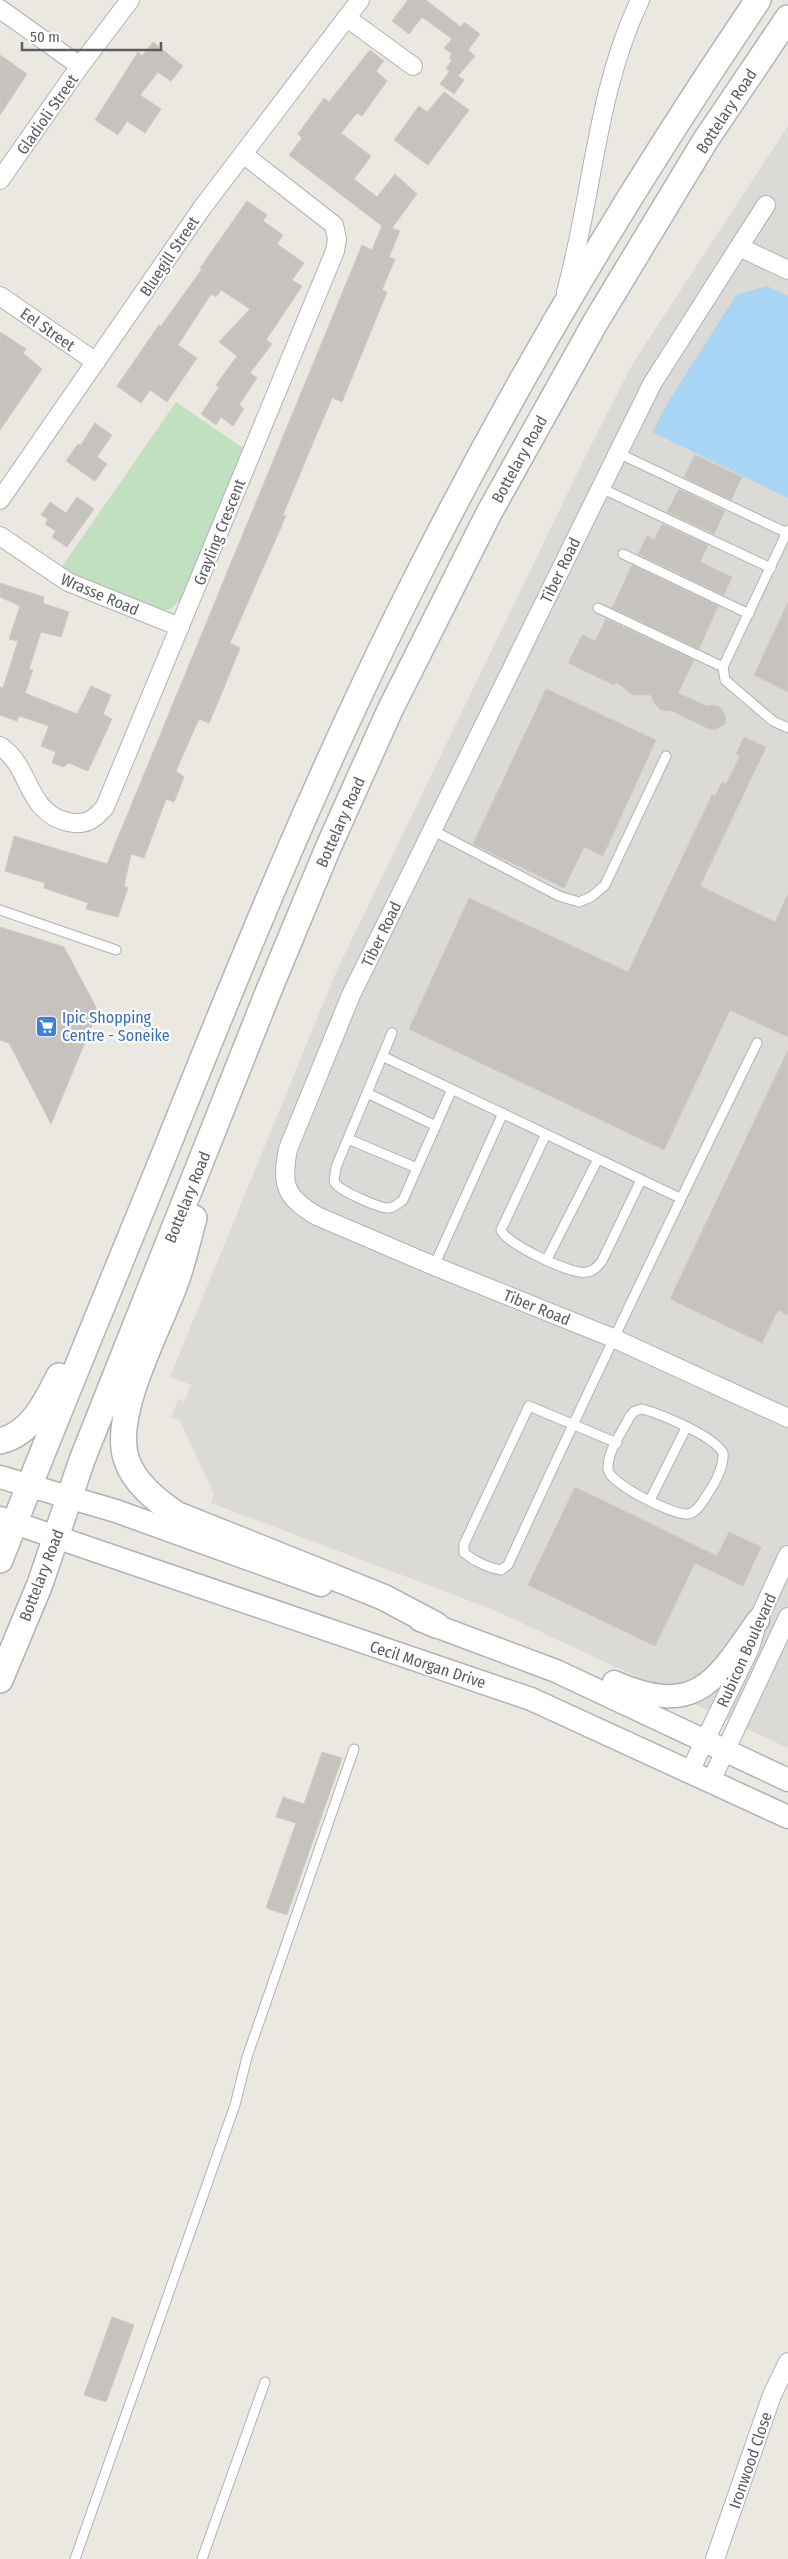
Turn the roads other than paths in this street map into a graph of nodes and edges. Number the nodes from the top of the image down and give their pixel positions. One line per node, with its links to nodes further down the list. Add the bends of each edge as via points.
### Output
1 (130, 0): 8 (street, Gladioli Street)
2 (360, 0): 6 (street, Bluegill Street)
3 (640, 0): 16 (street, via 616,58 605,98 571,272)
4 (758, 0): 16 (main road, via 644,174)
5 (0, 9): 8 (street)
6 (347, 18): 9 (street); 10 (street, Bluegill Street)
7 (788, 18): 40 (main road, Bottelary Road, via 649,231 480,531 390,710 328,848)
8 (80, 66): 11 (street, Gladioli Street)
9 (413, 66)
10 (243, 154): 17 (street, Bluegill Street); 27 (street, Grayling Crescent, via 327,218 334,225 337,239 335,251)
11 (0, 180)
12 (766, 205): 13 (street, Tiber Road)
13 (739, 247): 14 (street); 18 (street, Tiber Road, via 652,384)
14 (788, 270)
15 (0, 296): 17 (street, Eel Street)
16 (560, 312): 49 (main road, via 416,578 333,750 237,974)
17 (96, 362): 20 (street, Bluegill Street)
18 (618, 454): 19 (street, Tiber Road); 21 (lane)
19 (601, 488): 24 (lane); 32 (street, Tiber Road)
20 (0, 500)
21 (787, 531): 24 (lane)
22 (0, 536): 27 (street, Wrasse Road, via 68,582)
23 (623, 554): 26 (lane)
24 (771, 568): 26 (lane)
25 (598, 608): 28 (lane)
26 (749, 614): 28 (lane)
27 (180, 627): 30 (street, Grayling Crescent, via 105,807 91,821 76,824 50,815 37,803 14,759)
28 (723, 667): 29 (lane, via 725,680 773,721)
29 (788, 728)
30 (0, 746)
31 (666, 756): 32 (lane, via 605,886 579,902 559,896)
32 (432, 830): 51 (street, Tiber Road, via 351,995 288,1149 284,1171 287,1189 299,1205 317,1216)
33 (0, 910): 34 (lane)
34 (116, 950)
35 (392, 1032): 37 (lane)
36 (757, 1043): 48 (lane)
37 (382, 1056): 38 (lane); 39 (lane)
38 (452, 1089): 41 (lane); 42 (lane)
39 (367, 1093): 42 (lane); 44 (lane)
40 (226, 1102): 60 (main road, Bottelary Road); 68 (main road, via 176,1282 126,1413 123,1426 126,1458 134,1475 150,1493 176,1514 383,1597)
41 (503, 1113): 43 (lane); 51 (lane)
42 (436, 1126): 46 (lane)
43 (546, 1134): 45 (lane); 50 (lane, via 501,1230 510,1242)
44 (348, 1139): 46 (lane); 46 (lane, via 334,1180 356,1197 383,1208 395,1206 403,1200)
45 (598, 1159): 47 (lane); 50 (lane)
46 (417, 1168)
47 (641, 1180): 48 (lane); 50 (lane, via 597,1267 578,1273)
48 (680, 1198): 52 (lane)
49 (126, 1248): 56 (main road, via 47,1400 22,1430); 59 (main road)
50 (547, 1259)
51 (434, 1266): 52 (street, Tiber Road)
52 (613, 1338): 53 (street, Tiber Road); 54 (lane)
53 (788, 1418)
54 (572, 1425): 54 (lane, via 508,1565 501,1570 494,1569 470,1558 464,1553 464,1544 529,1406); 57 (lane)
55 (686, 1428): 57 (lane, via 642,1409 635,1411); 61 (lane); 61 (lane, via 714,1442 723,1453 714,1484 690,1514 678,1514)
56 (0, 1442)
57 (616, 1442): 61 (lane, via 609,1457 610,1477)
58 (0, 1477): 59 (street)
59 (29, 1485): 60 (street); 62 (main road)
60 (69, 1497): 63 (main road, Bottelary Road); 68 (street)
61 (650, 1500)
62 (7, 1520): 63 (street, Cecil Morgan Drive); 65 (main road)
63 (56, 1538): 70 (main road, Bottelary Road); 74 (street, Cecil Morgan Drive, via 531,1699)
64 (788, 1555): 67 (street, Rubicon Boulevard)
65 (0, 1560)
66 (788, 1617): 73 (street, Rubicon Boulevard)
67 (758, 1620): 69 (street, via 716,1676 689,1694 673,1697 641,1693 585,1670); 71 (street, Rubicon Boulevard, via 750,1648)
68 (436, 1626): 69 (street)
69 (522, 1656): 71 (street)
70 (0, 1680)
71 (705, 1740): 73 (street); 74 (street, Rubicon Boulevard)
72 (354, 1749): 80 (lane, via 247,2057 235,2104)
73 (725, 1750): 75 (street); 76 (street, Rubicon Boulevard)
74 (690, 1771): 76 (street, Cecil Morgan Drive)
75 (788, 1780)
76 (711, 1781): 77 (street, Cecil Morgan Drive)
77 (788, 1817)
78 (788, 2362): 82 (street, Ironwood Close, via 772,2395)
79 (264, 2382): 81 (lane)
80 (75, 2559)
81 (202, 2559)
82 (715, 2559)

